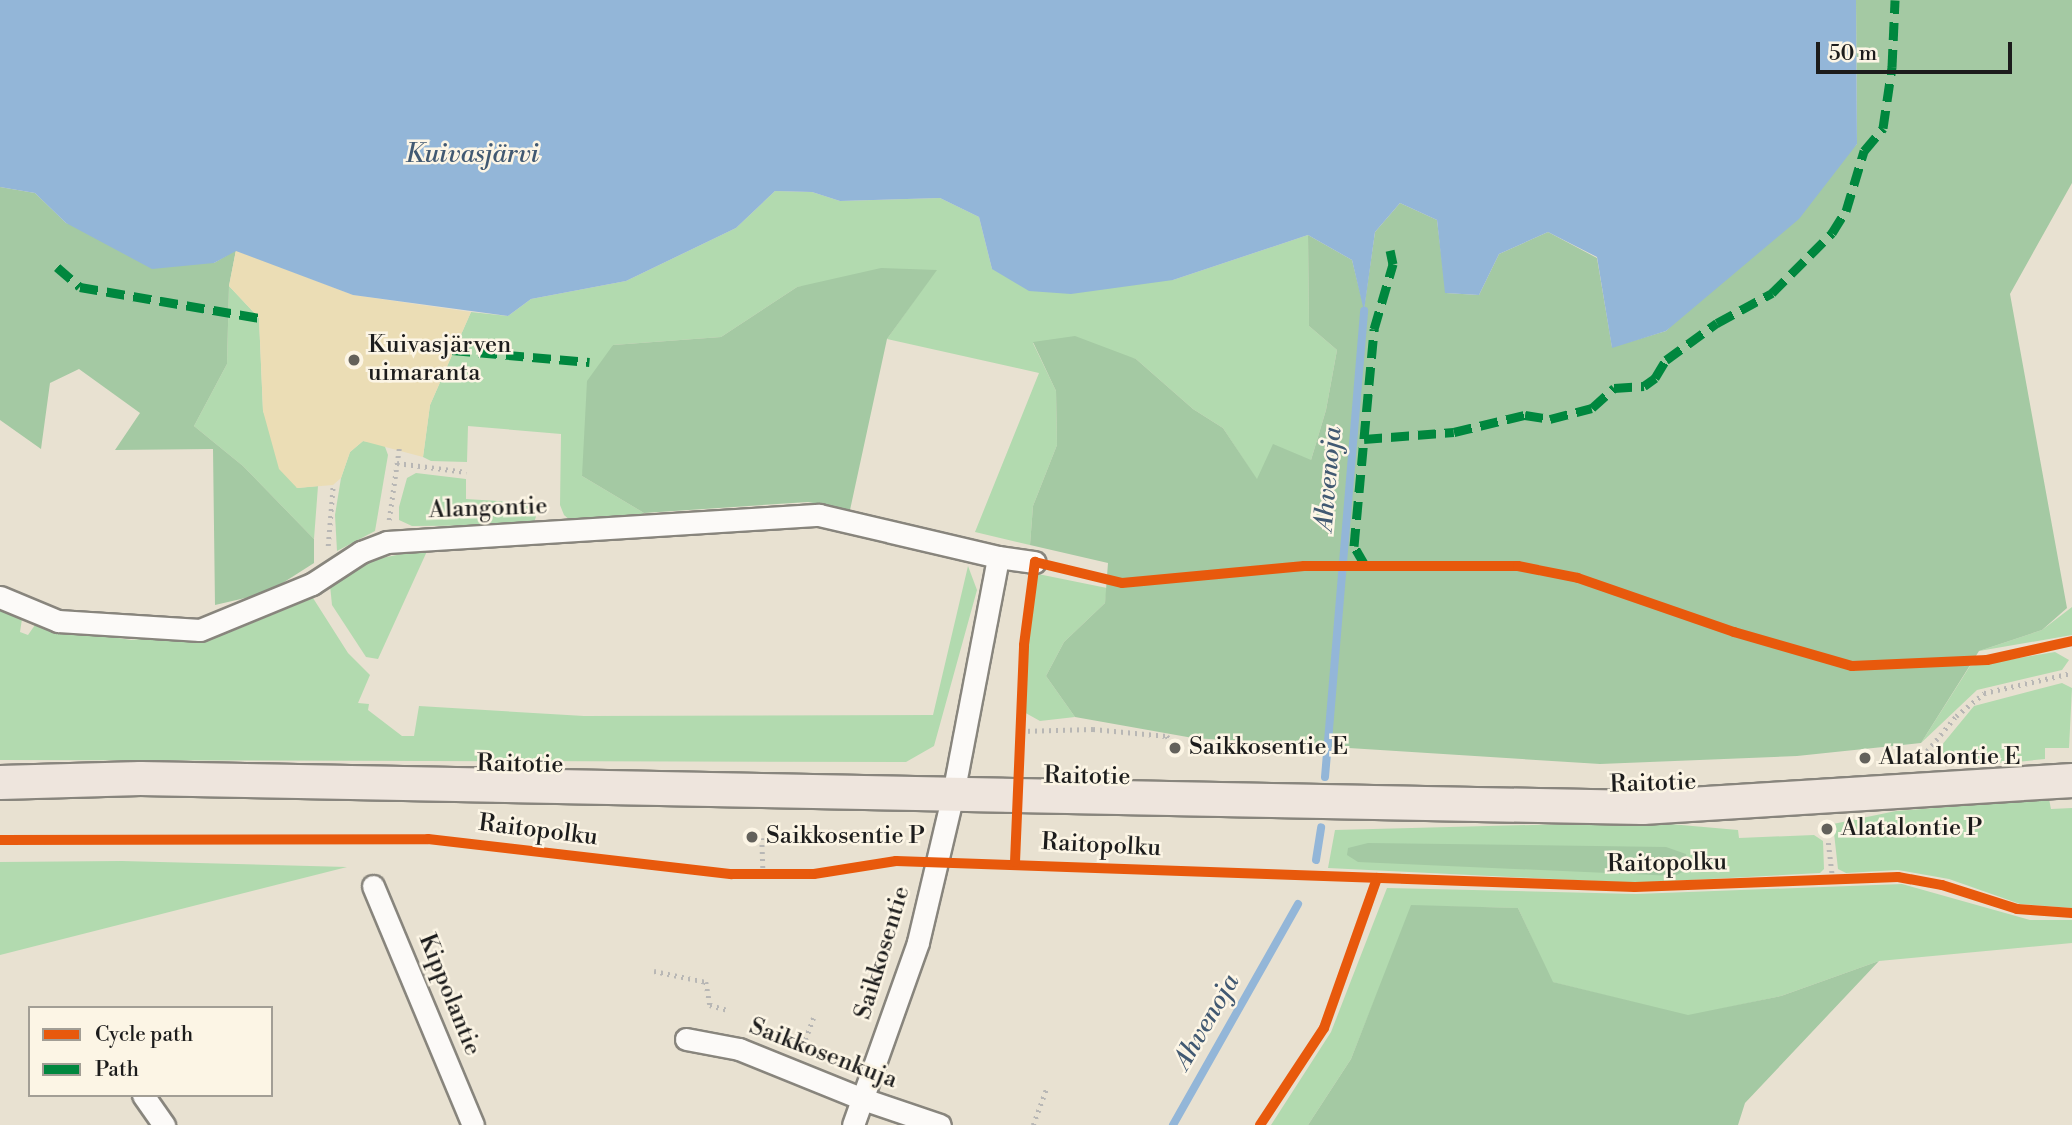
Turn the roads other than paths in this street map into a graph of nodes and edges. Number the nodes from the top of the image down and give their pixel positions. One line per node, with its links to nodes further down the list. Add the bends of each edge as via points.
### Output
1 (998, 557): 2 (street, Alangontie); 3 (street, Alangontie, via 819,515 387,542 247,614 200,630 58,621); 6 (street)
2 (1035, 562)
3 (0, 597)
4 (2063, 777): 6 (main road, Raitotie, via 1642,807)
5 (0, 782): 6 (main road, Raitotie, via 139,778)
6 (953, 794): 10 (street, Saikkosentie, via 918,942)
7 (373, 886): 12 (street, Kippolantie)
8 (686, 1039): 10 (street, Saikkosenkuja, via 738,1049)
9 (144, 1097): 11 (street)
10 (863, 1100): 13 (street, Saikkosentie); 14 (street, Saikkosenkuja)
11 (164, 1125)
12 (473, 1125)
13 (853, 1125)
14 (940, 1125)

